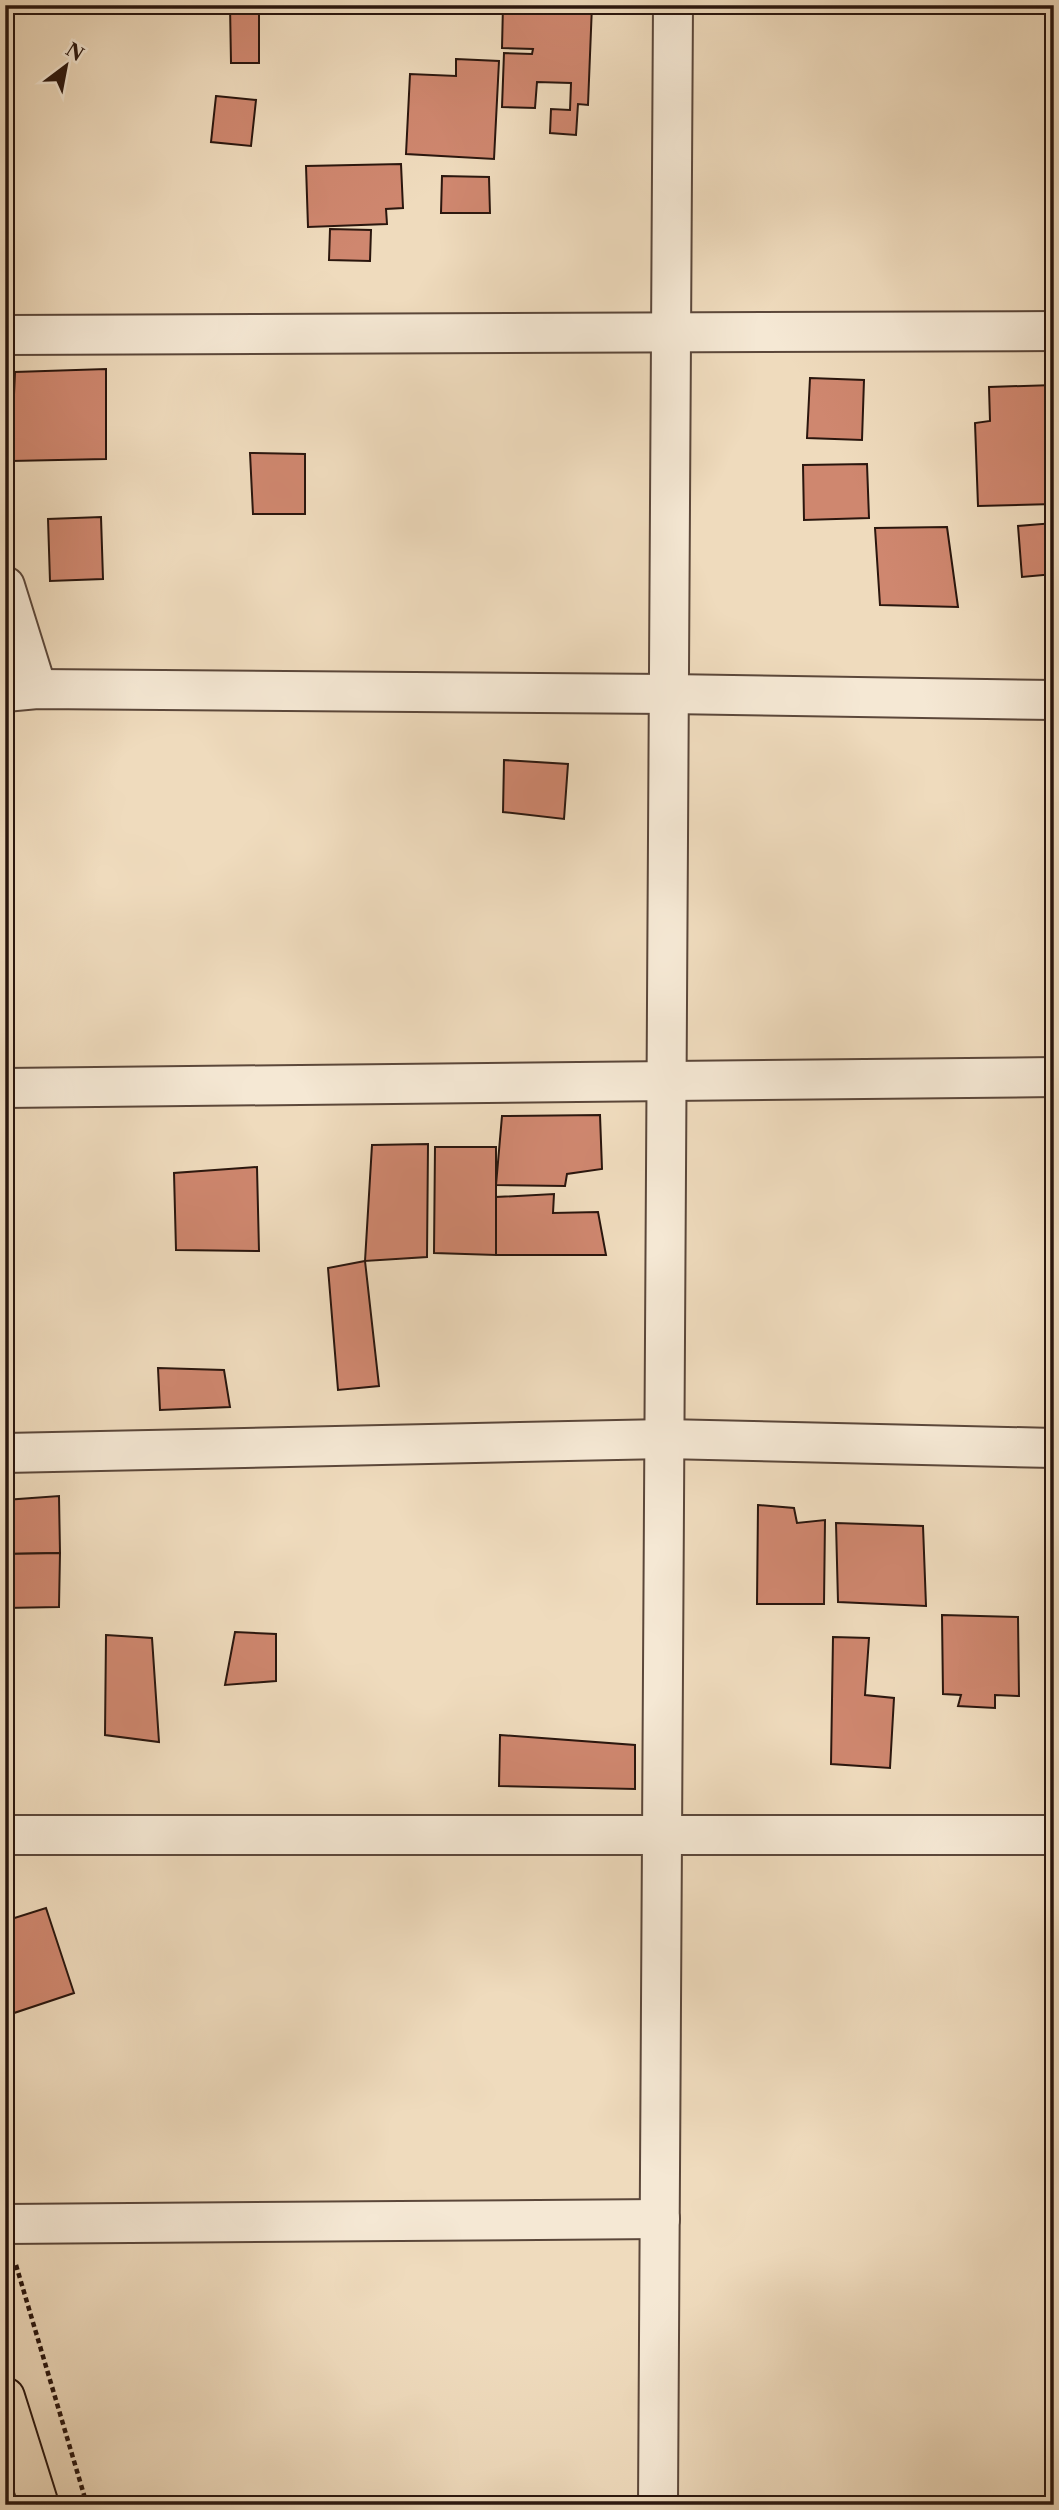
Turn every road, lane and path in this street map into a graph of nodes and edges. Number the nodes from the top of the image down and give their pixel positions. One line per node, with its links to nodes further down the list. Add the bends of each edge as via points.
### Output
1 (673, 5): 3 (street)
2 (1054, 331): 3 (street)
3 (671, 332): 4 (street); 7 (street)
4 (5, 335)
5 (5, 586): 6 (street)
6 (21, 691): 7 (street)
7 (669, 694): 8 (street); 10 (street)
8 (1054, 700)
9 (1054, 1077): 10 (street)
10 (667, 1080): 11 (street); 12 (street)
11 (5, 1088)
12 (665, 1439): 13 (street); 14 (street); 16 (street)
13 (1054, 1448)
14 (5, 1453)
15 (5, 1835): 16 (street)
16 (662, 1835): 17 (street); 18 (street)
17 (1054, 1835)
18 (660, 2219): 19 (street); 23 (street)
19 (9, 2240): 22 (path)
20 (5, 2397): 21 (main road)
21 (39, 2505)
22 (88, 2505)
23 (659, 2505)

